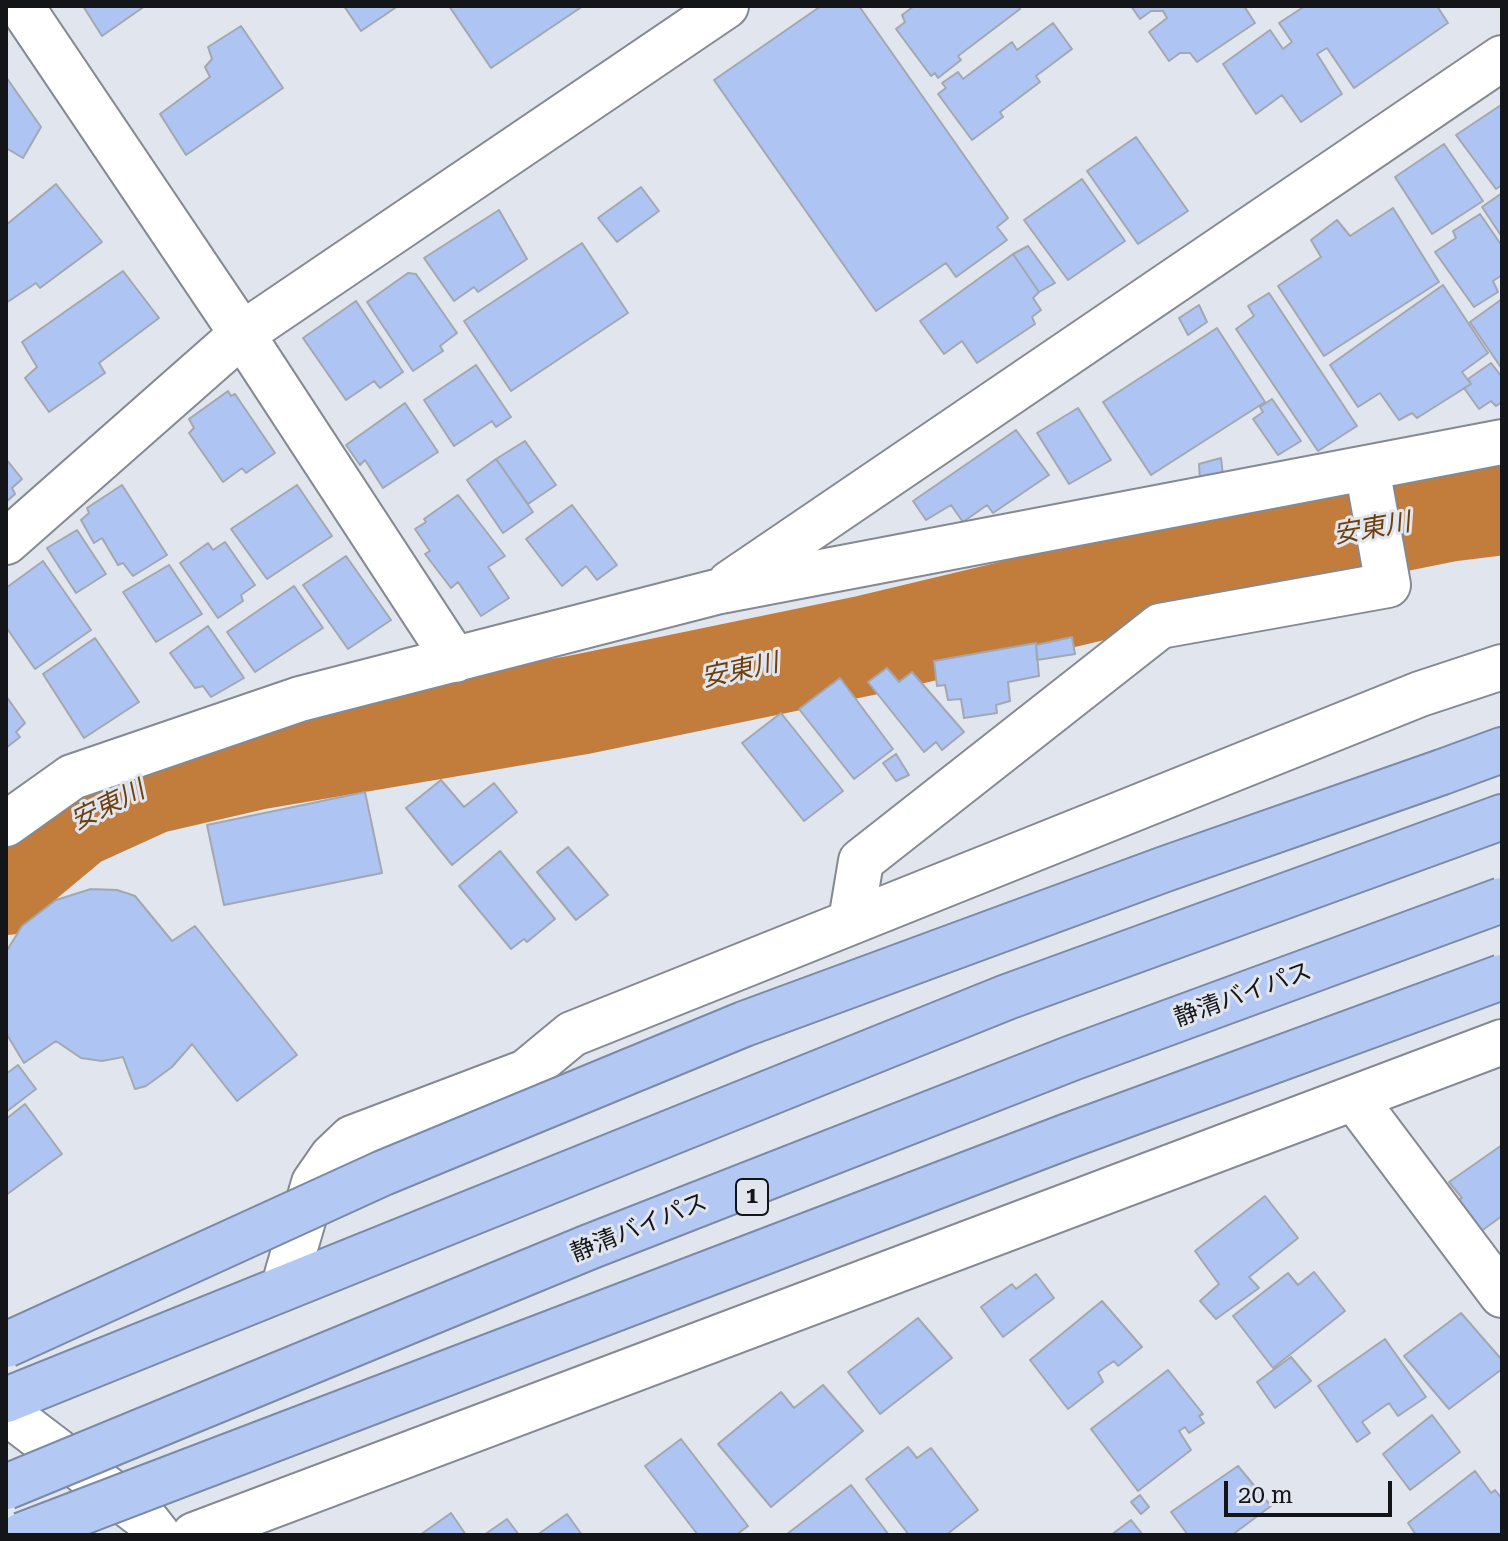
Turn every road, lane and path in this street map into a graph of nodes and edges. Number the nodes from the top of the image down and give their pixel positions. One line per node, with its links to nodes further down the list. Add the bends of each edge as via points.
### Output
1 (21, 6): 4 (street)
2 (726, 6): 4 (street)
3 (1502, 58): 8 (street)
4 (242, 334): 7 (street); 9 (street)
5 (1502, 442): 6 (street)
6 (1367, 468): 8 (street); 17 (street, via 1388,585 1160,626 861,861)
7 (6, 542)
8 (716, 592): 9 (street)
9 (455, 660): 14 (street, via 300,699 72,777)
10 (1502, 667): 17 (street, via 1420,694)
11 (1502, 750): 23 (highway, bridge, via 744,1024 383,1173)
12 (1502, 808): 21 (highway, via 1004,989)
13 (1502, 817): 25 (highway, via 1007,997)
14 (6, 824)
15 (1502, 900): 28 (highway, 静清バイパス / 1, bridge, via 1072,1058 604,1241)
16 (1502, 908): 27 (highway, 1, via 593,1258)
17 (851, 921): 21 (street, via 572,1034 526,1072 352,1138 314,1183)
18 (1502, 977): 30 (highway, 1, bridge, via 1068,1136)
19 (1502, 1042): 20 (street)
20 (1354, 1098): 22 (street); 32 (street)
21 (287, 1275): 24 (highway)
22 (1502, 1295)
23 (6, 1345)
24 (6, 1388)
25 (6, 1400)
26 (6, 1412): 27 (street)
27 (79, 1467): 29 (highway, 1); 31 (street, via 144,1517)
28 (6, 1487)
29 (6, 1498)
30 (22, 1535)
31 (158, 1535)
32 (194, 1535)

